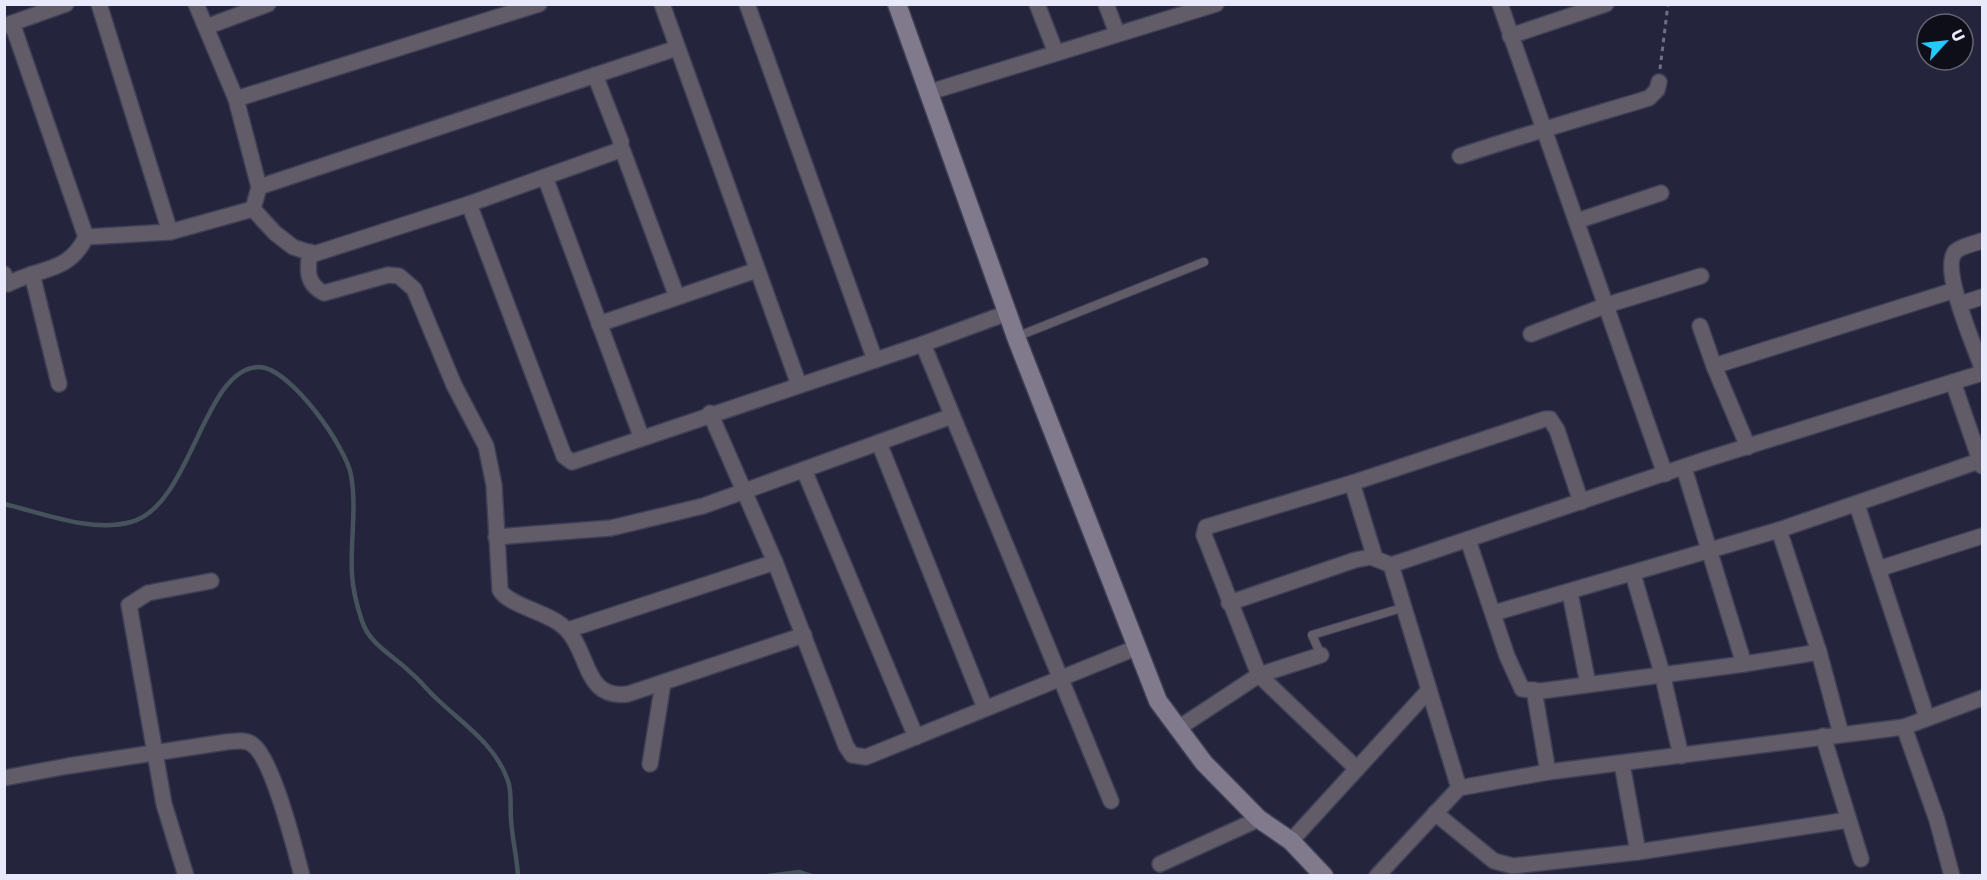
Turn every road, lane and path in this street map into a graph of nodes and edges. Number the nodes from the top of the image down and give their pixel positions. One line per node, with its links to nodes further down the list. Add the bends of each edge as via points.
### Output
1 (66, 4): 15 (street)
2 (99, 4): 34 (street)
3 (196, 4): 16 (street)
4 (268, 4): 16 (street)
5 (539, 4): 24 (street)
6 (662, 4): 19 (street)
7 (747, 4): 53 (street)
8 (897, 4): 23 (main road)
9 (1037, 4): 20 (street)
10 (1106, 4): 17 (street)
11 (1216, 4): 17 (street)
12 (1500, 4): 18 (street)
13 (1606, 4): 18 (street)
14 (1668, 4): 22 (path)
15 (7, 23): 35 (street)
16 (206, 27): 24 (street)
17 (1117, 33): 20 (street)
18 (1510, 36): 25 (street)
19 (677, 48): 21 (street); 39 (street)
20 (1056, 53): 23 (street)
21 (595, 75): 26 (street); 29 (street)
22 (1659, 82): 25 (street, via 1649,98)
23 (930, 92): 47 (main road)
24 (236, 99): 29 (street)
25 (1542, 128): 27 (street); 33 (street)
26 (622, 148): 28 (street); 43 (street)
27 (1460, 156)
28 (545, 177): 31 (street); 48 (street)
29 (259, 186): 32 (street)
30 (1661, 193): 33 (street)
31 (470, 204): 37 (street, via 319,254); 62 (street, via 565,458 572,462)
32 (253, 209): 34 (street); 37 (street, via 293,247)
33 (1577, 220): 46 (street)
34 (170, 232): 35 (street)
35 (86, 237): 40 (street, via 76,256)
36 (1983, 241): 44 (street, via 1956,251 1950,261)
37 (310, 252): 75 (street, via 309,278 324,293 388,275 399,276 414,289 491,462)
38 (1204, 262): 51 (lane)
39 (757, 270): 43 (street); 59 (street)
40 (32, 274): 42 (street); 58 (street)
41 (1701, 276): 46 (street)
42 (6, 281)
43 (677, 297): 48 (street)
44 (1958, 297): 45 (street); 54 (street); 55 (street)
45 (1983, 297)
46 (1607, 305): 50 (street); 68 (street)
47 (1007, 313): 51 (main road); 52 (street)
48 (599, 324): 62 (street)
49 (1700, 326): 54 (street)
50 (1531, 334)
51 (1016, 337): 90 (main road)
52 (923, 344): 53 (street); 61 (street)
53 (875, 360): 59 (street)
54 (1714, 366): 64 (street)
55 (1983, 368)
56 (1983, 373): 57 (street)
57 (1953, 382): 64 (street); 65 (street)
58 (60, 384)
59 (799, 385): 60 (street)
60 (710, 413): 62 (street); 70 (street)
61 (952, 416): 63 (street); 96 (street)
62 (641, 436)
63 (879, 443): 67 (street); 102 (street)
64 (1748, 447): 66 (street)
65 (1982, 462): 72 (street)
66 (1684, 468): 68 (street); 77 (street)
67 (804, 470): 70 (street); 108 (street)
68 (1665, 474): 71 (street)
69 (1352, 483): 71 (street, via 1550,419); 78 (street); 85 (street, via 1206,527 1204,535)
70 (744, 492): 75 (street, via 611,528); 79 (street)
71 (1581, 501): 76 (street)
72 (1857, 505): 73 (street); 81 (street)
73 (1779, 530): 77 (street); 91 (street)
74 (1983, 536): 81 (street)
75 (496, 537): 88 (street, via 503,596 546,615)
76 (1468, 540): 80 (street); 87 (street)
77 (1710, 550): 82 (street); 93 (street)
78 (1375, 558): 80 (street); 85 (street, via 1345,563)
79 (775, 562): 88 (street); 89 (street)
80 (1391, 565): 86 (street)
81 (1878, 569): 103 (street)
82 (1633, 574): 84 (street); 94 (street)
83 (211, 581): 109 (street, via 148,593 129,605)
84 (1570, 593): 87 (street); 98 (street)
85 (1229, 603): 95 (street)
86 (1405, 607): 92 (lane, via 1312,635); 99 (street)
87 (1494, 614): 100 (street, via 1516,680 1522,688)
88 (568, 630): 97 (street, via 597,685 606,693 628,694)
89 (804, 635): 97 (street); 108 (street, via 852,755 866,757)
90 (1138, 647): 96 (street); 105 (main road, via 1158,701)
91 (1819, 652): 93 (street); 106 (street)
92 (1321, 655): 95 (street)
93 (1744, 664): 94 (street)
94 (1662, 673): 98 (street); 110 (street)
95 (1259, 675): 105 (street); 113 (street)
96 (1059, 678): 102 (street); 117 (street)
97 (663, 683): 111 (street)
98 (1588, 684): 100 (street)
99 (1429, 690): 113 (street); 116 (street)
100 (1534, 690): 114 (street)
101 (1983, 698): 103 (street)
102 (985, 708): 108 (street)
103 (1927, 718): 104 (street)
104 (1904, 727): 106 (street); 129 (street)
105 (1177, 729): 119 (main road)
106 (1841, 734): 107 (street)
107 (1823, 736): 110 (street); 120 (street)
108 (916, 737)
109 (155, 753): 115 (street); 125 (street, via 164,804); 126 (street, via 239,741 255,747 273,781)
110 (1681, 756): 112 (street)
111 (650, 764)
112 (1622, 764): 114 (street); 122 (street)
113 (1357, 769): 121 (street)
114 (1548, 772): 116 (street)
115 (4, 778)
116 (1459, 789): 118 (street)
117 (1111, 801)
118 (1435, 813): 122 (street, via 1504,865); 128 (street)
119 (1259, 819): 121 (main road); 124 (street)
120 (1848, 820): 122 (street); 123 (street)
121 (1291, 841): 127 (main road)
122 (1638, 852)
123 (1861, 859)
124 (1160, 864)
125 (186, 876)
126 (302, 876)
127 (1324, 876)
128 (1377, 876)
129 (1952, 876)

